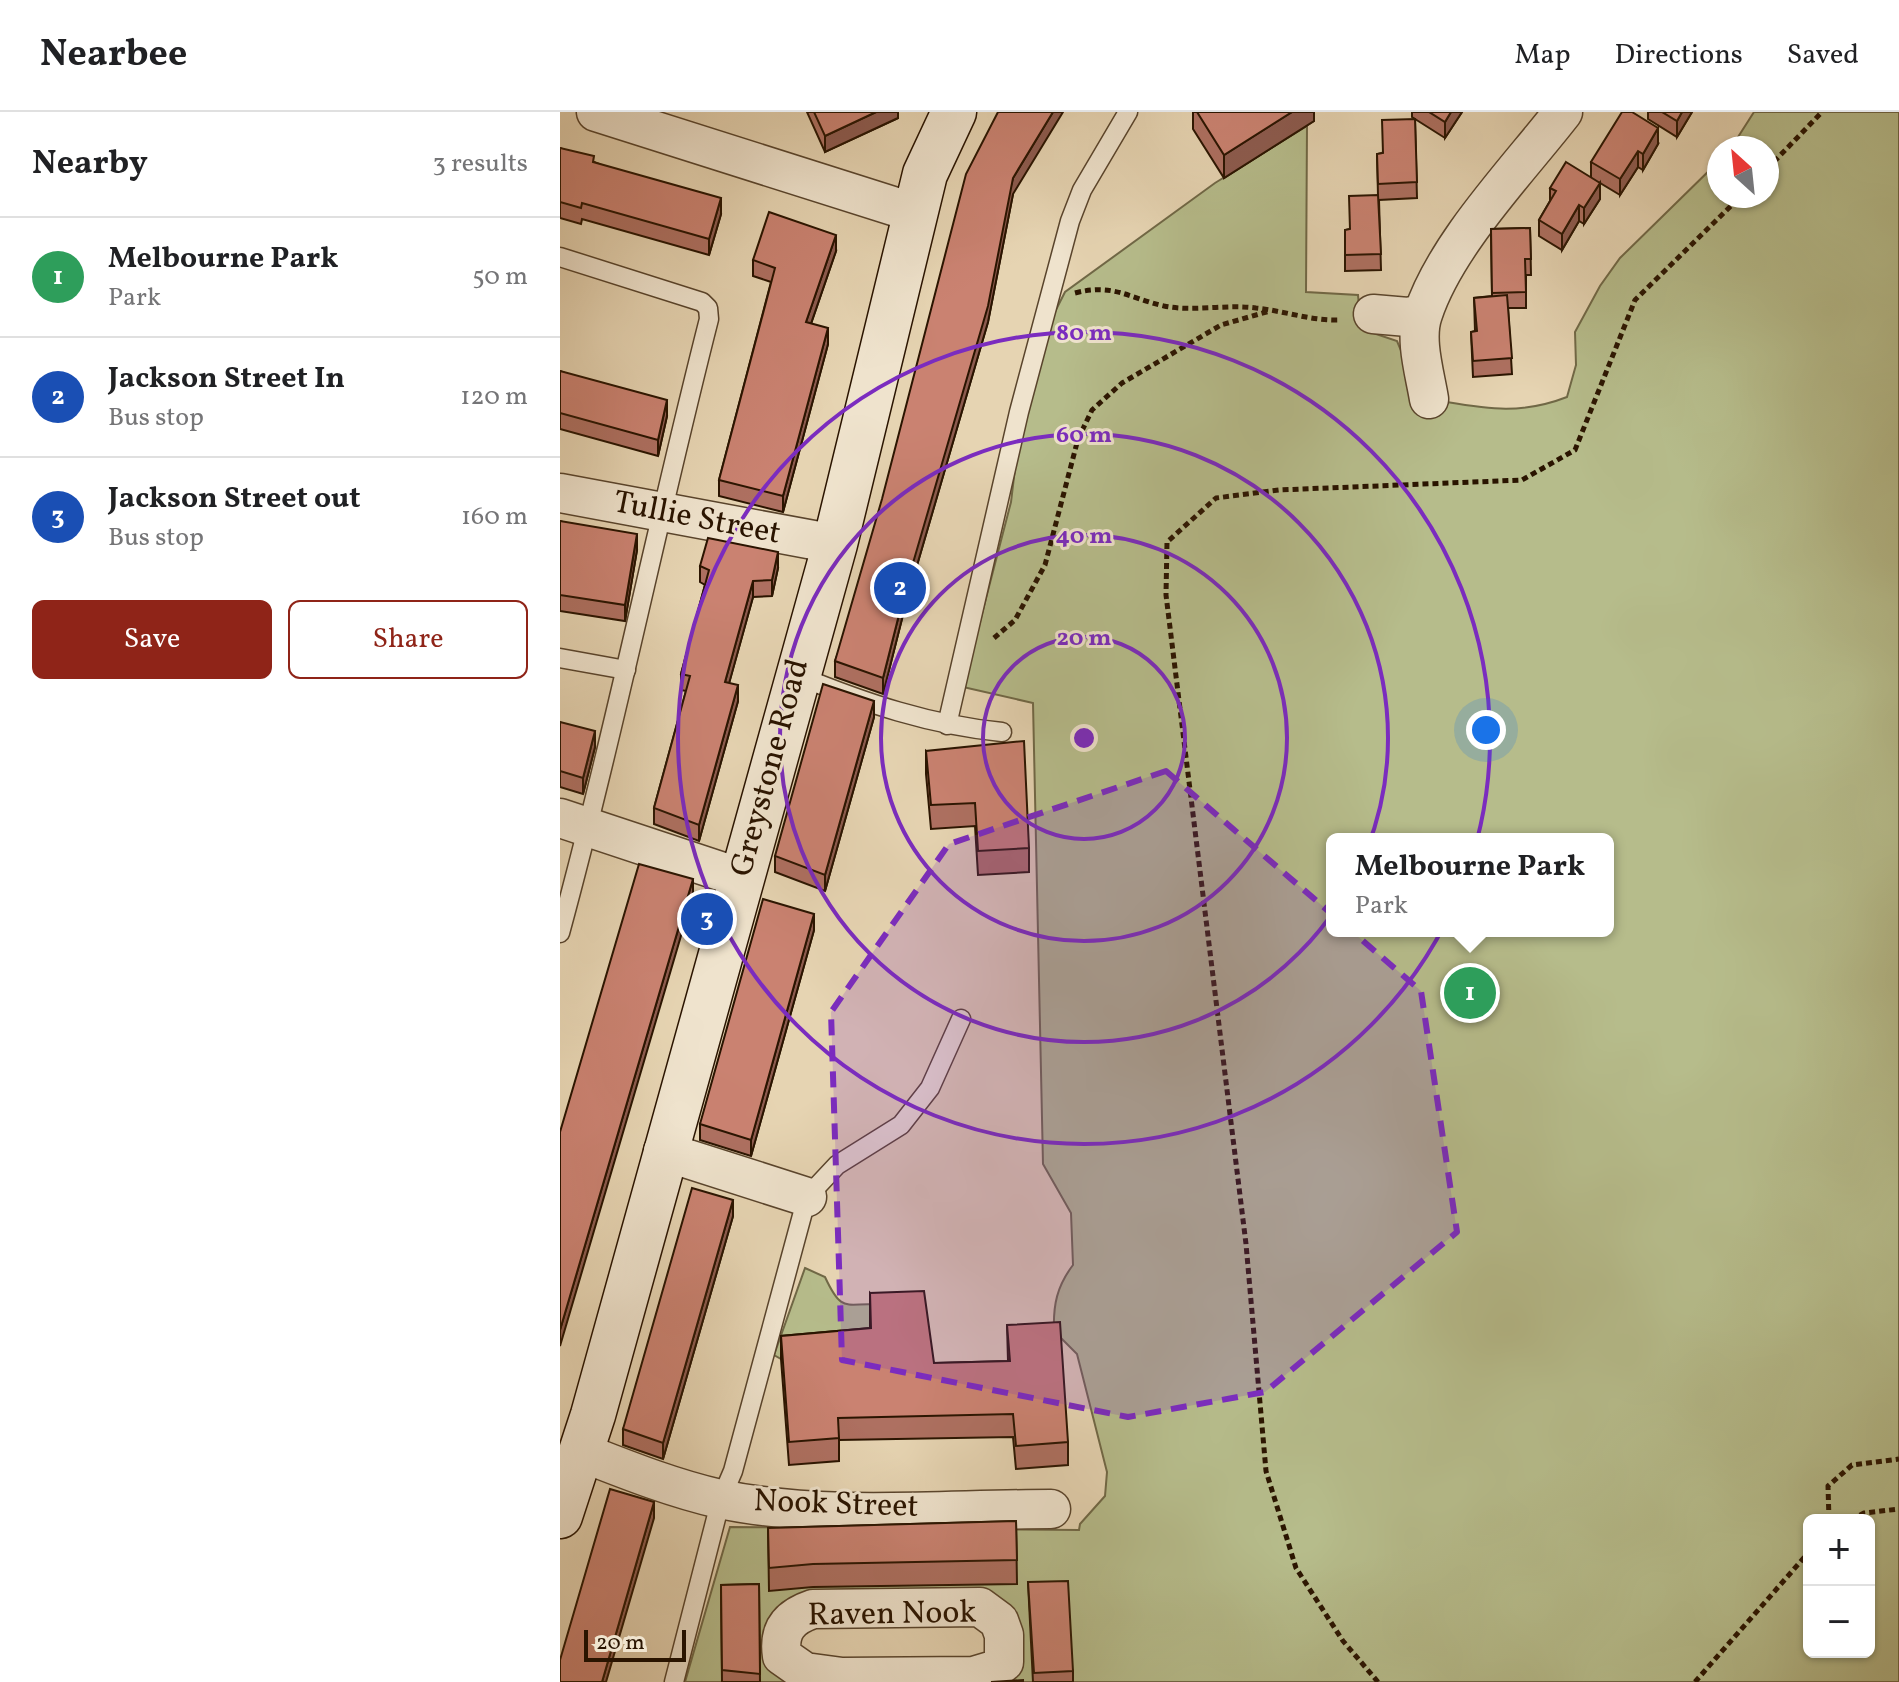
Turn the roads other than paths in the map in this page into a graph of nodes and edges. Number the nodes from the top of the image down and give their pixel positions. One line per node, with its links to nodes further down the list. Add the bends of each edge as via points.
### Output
1 (954, 112): 5 (street, Greystone Road, via 925,174)
2 (1128, 112): 16 (lane, via 1082,190 1049,299)
3 (1563, 112): 8 (street, via 1481,212)
4 (604, 113): 5 (street)
5 (915, 213): 12 (street, Greystone Road)
6 (560, 257): 11 (lane, via 708,308)
7 (1373, 314): 8 (street)
8 (1422, 314): 9 (street)
9 (1429, 399)
10 (560, 493): 11 (street, Tullie Street)
11 (660, 514): 12 (street, Tullie Street); 14 (lane)
12 (835, 544): 15 (street, Greystone Road)
13 (560, 658): 14 (lane)
14 (626, 670): 18 (lane)
15 (796, 675): 16 (lane, via 866,704); 19 (street, Greystone Road)
16 (947, 725): 17 (lane)
17 (1002, 732)
18 (575, 822): 19 (street); 20 (lane)
19 (741, 878): 22 (street, Greystone Road)
20 (560, 933)
21 (961, 1019): 23 (lane, via 930,1088 901,1125 837,1165)
22 (663, 1151): 23 (street); 24 (street, Greystone Road)
23 (807, 1197): 25 (lane)
24 (581, 1452): 25 (street, Nook Street); 27 (street, Greystone Road)
25 (721, 1499): 26 (street, Nook Street, via 795,1510); 29 (lane)
26 (1051, 1509)
27 (560, 1516)
28 (897, 1679): 28 (street, Raven Nook, via 974,1676 994,1670 1004,1662 1006,1646 999,1621 980,1607 813,1609 794,1616 779,1640 782,1656 805,1672)
29 (674, 1682)

